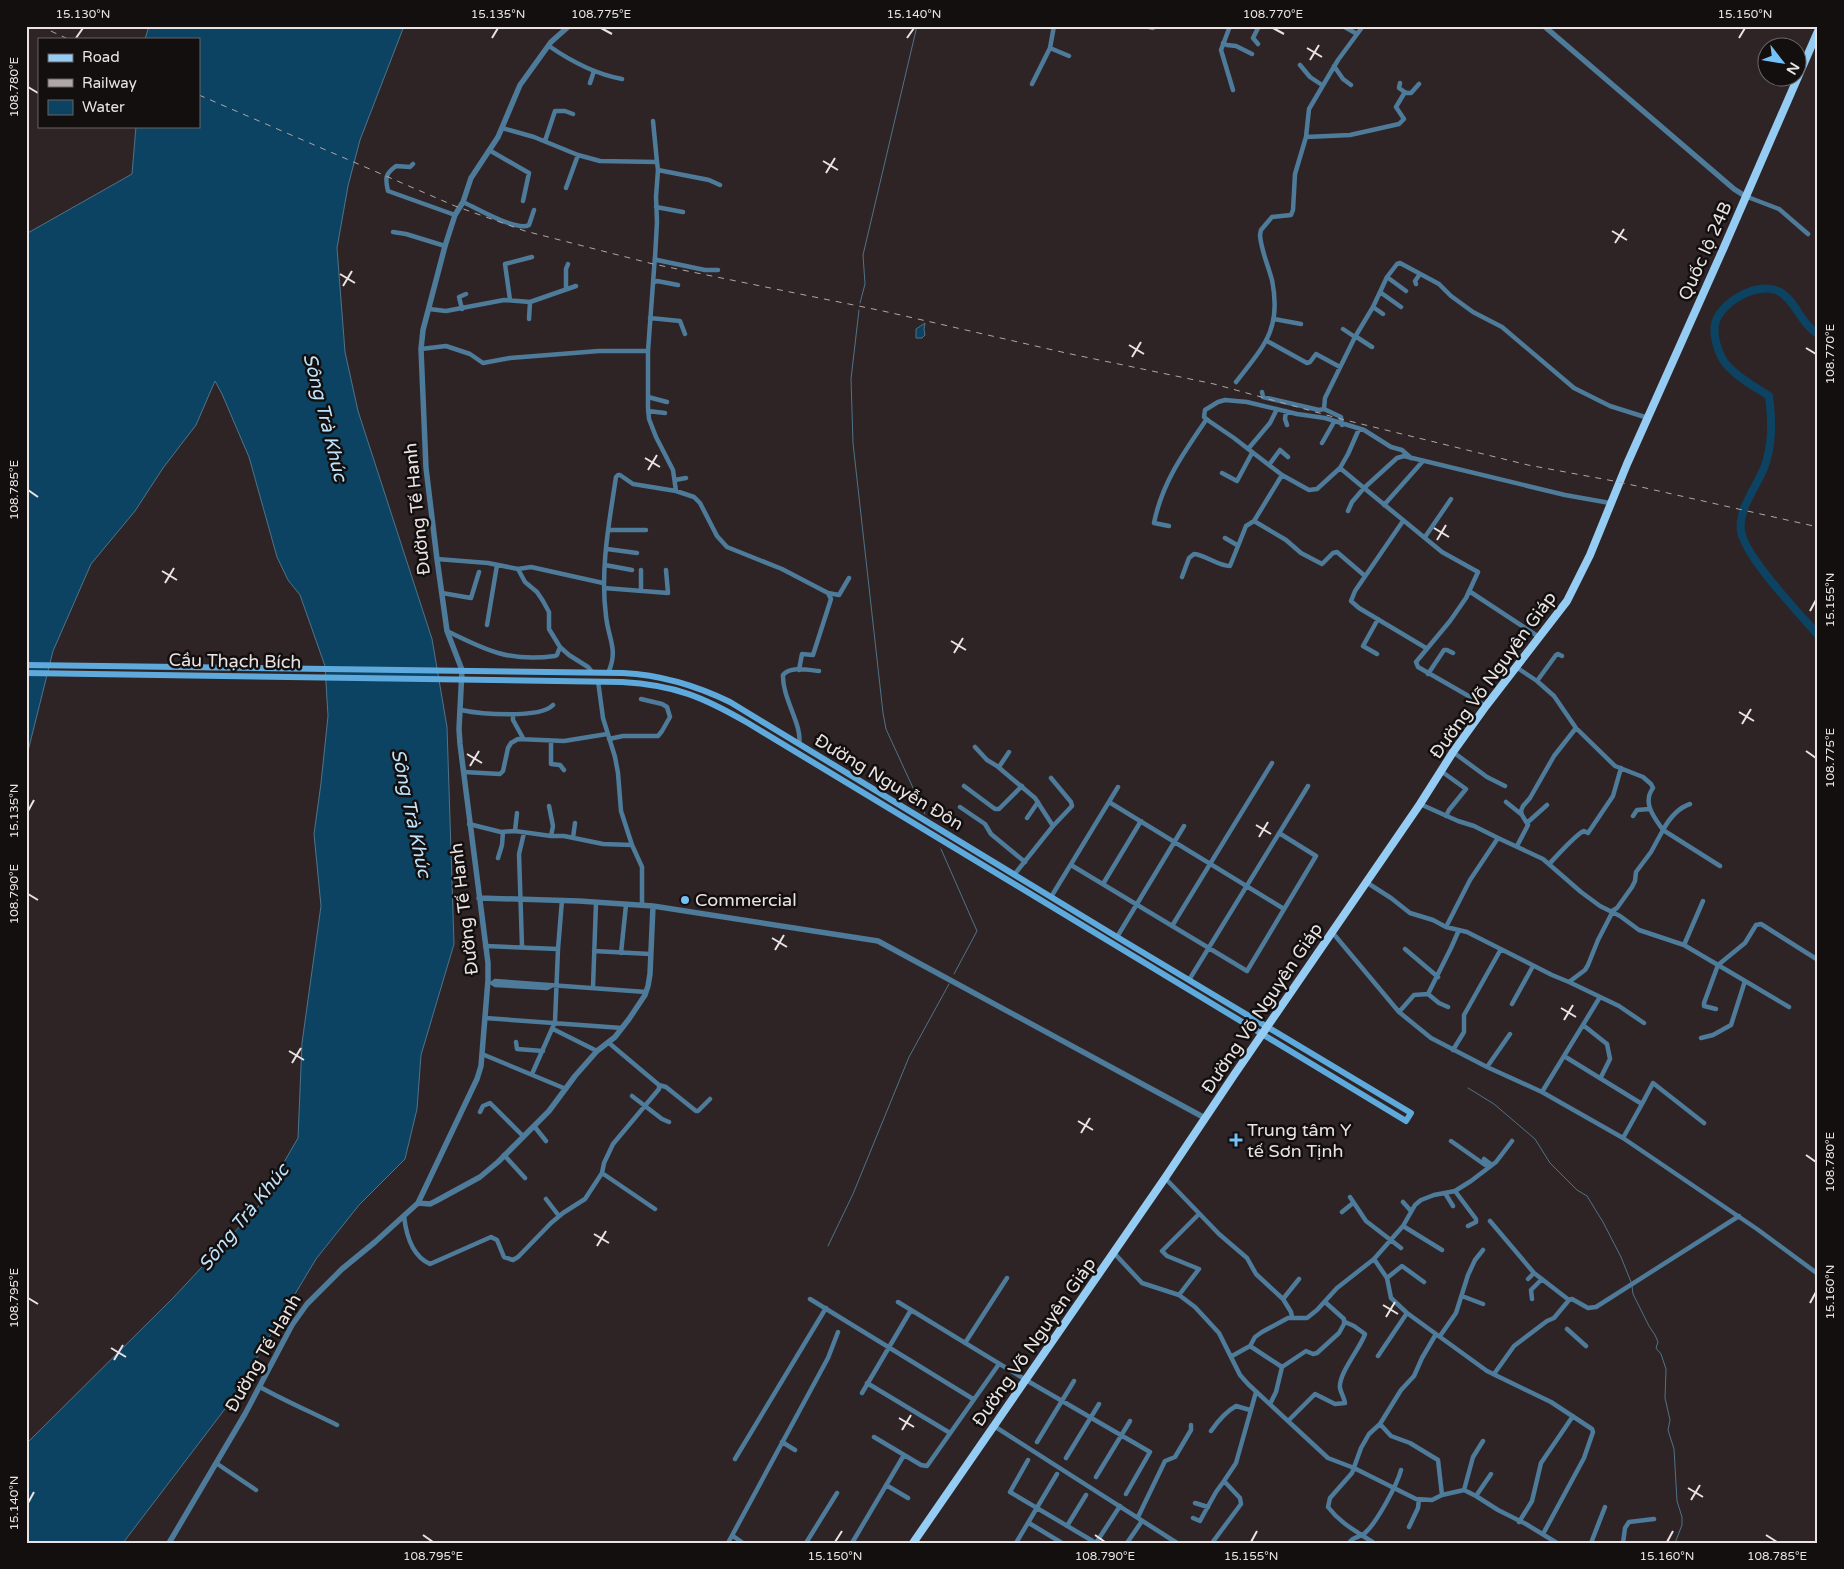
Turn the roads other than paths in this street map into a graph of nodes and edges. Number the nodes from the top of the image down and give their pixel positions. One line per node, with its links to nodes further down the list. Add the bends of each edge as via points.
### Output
1 (568, 26): 15 (street, Đường Tế Hanh)
2 (1054, 26): 16 (street)
3 (1145, 26): 9 (street)
4 (1230, 26): 13 (street)
5 (1259, 26): 14 (street, via 1253,38)
6 (1343, 26): 11 (street)
7 (1363, 26): 11 (street)
8 (1544, 26): 43 (street)
9 (1153, 28)
10 (1818, 31): 12 (main road, Quốc lộ 24B)
11 (1357, 34): 20 (street)
12 (1816, 40): 43 (main road, Quốc lộ 24B)
13 (1223, 42): 17 (street); 29 (street, via 1220,50)
14 (1258, 44)
15 (549, 46): 21 (street, via 576,64); 33 (street, Đường Tế Hanh, via 520,85)
16 (1050, 48): 18 (street); 25 (street)
17 (1252, 54)
18 (1069, 56)
19 (1300, 64): 27 (street)
20 (1334, 66): 27 (street); 28 (street)
21 (594, 71): 22 (street); 23 (street)
22 (622, 79)
23 (590, 83)
24 (1400, 83): 30 (street, via 1398,87)
25 (1032, 84)
26 (1418, 84): 30 (street, via 1412,93)
27 (1322, 85): 34 (street, via 1309,109)
28 (1351, 85)
29 (1233, 90)
30 (1405, 92): 34 (street, via 1396,107 1404,119 1399,124 1350,134)
31 (573, 114): 35 (street, via 555,111)
32 (653, 120): 38 (street)
33 (502, 128): 35 (street); 36 (street, Đường Tế Hanh)
34 (1306, 137): 76 (street, via 1295,174 1291,216 1272,217 1260,235 1272,280)
35 (545, 141): 37 (street)
36 (489, 150): 44 (street, via 529,173); 45 (street, Đường Tế Hanh, via 471,178)
37 (578, 155): 38 (street, via 600,160); 42 (street)
38 (657, 162): 40 (street)
39 (413, 164): 49 (street, via 410,167 396,166 388,172 388,191)
40 (658, 170): 41 (street); 46 (street)
41 (720, 185)
42 (566, 188)
43 (1745, 196): 51 (street, via 1779,209); 95 (main road, Quốc lộ 24B)
44 (523, 201)
45 (463, 202): 47 (street, via 523,227 529,225); 49 (street, Đường Tế Hanh)
46 (656, 207): 48 (street); 53 (street)
47 (534, 210)
48 (683, 212)
49 (456, 213): 52 (street, Đường Tế Hanh)
50 (393, 232): 52 (street)
51 (1808, 234)
52 (445, 246): 71 (street, Đường Tế Hanh)
53 (655, 256): 56 (street, via 657,260); 59 (street)
54 (532, 257): 67 (street, via 505,264)
55 (568, 264): 63 (street)
56 (718, 270)
57 (1420, 274): 58 (street, via 1400,263); 60 (street); 95 (street, via 1439,284 1473,312 1502,327 1574,388 1610,406)
58 (1387, 277): 64 (street); 65 (street)
59 (653, 283): 62 (street); 74 (street)
60 (1416, 284)
61 (576, 286): 63 (street)
62 (678, 286)
63 (566, 289): 68 (street)
64 (1406, 291)
65 (1380, 292): 69 (street); 70 (street)
66 (466, 294): 72 (street, via 460,297)
67 (510, 300): 68 (street); 72 (street)
68 (530, 302): 75 (street)
69 (1374, 307): 73 (street); 80 (street)
70 (1402, 307)
71 (428, 309): 72 (street); 83 (street, Đường Tế Hanh)
72 (462, 309)
73 (1382, 314)
74 (650, 318): 79 (street, via 680,320); 84 (street)
75 (529, 319)
76 (1274, 319): 77 (street); 81 (street)
77 (1301, 324)
78 (1342, 329): 80 (street)
79 (685, 334)
80 (1355, 337): 82 (street); 85 (street)
81 (1267, 341): 85 (street, via 1307,363 1316,354); 86 (street)
82 (1372, 347)
83 (420, 349): 84 (street, via 446,346 470,354 483,363 600,351); 129 (street, Đường Tế Hanh, via 426,468)
84 (648, 351): 88 (street)
85 (1340, 367): 91 (street, via 1325,398)
86 (1236, 382)
87 (1262, 392): 91 (street, via 1264,397)
88 (648, 397): 89 (street); 92 (street)
89 (667, 402)
90 (1277, 409): 93 (street); 96 (street, via 1225,400 1205,410); 102 (street)
91 (1324, 409): 99 (street, via 1341,417)
92 (648, 411): 94 (street); 111 (street)
93 (1286, 411): 97 (street); 98 (street)
94 (665, 413)
95 (1648, 418): 112 (main road, Quốc lộ 24B)
96 (1206, 420): 102 (street); 121 (street, via 1167,480 1154,523)
97 (1334, 422): 99 (street); 101 (street)
98 (1287, 425)
99 (1342, 425): 100 (street)
100 (1359, 430): 104 (street); 107 (street)
101 (1322, 443)
102 (1250, 451): 106 (street); 108 (street, via 1237,481)
103 (1288, 457): 106 (street, via 1280,450)
104 (1412, 458): 105 (street); 113 (street, via 1397,458)
105 (1422, 461): 116 (street); 117 (street)
106 (1269, 465): 109 (street)
107 (1340, 468): 109 (street, via 1314,490); 113 (street)
108 (1222, 473)
109 (1282, 474): 119 (street)
110 (686, 478): 111 (street)
111 (675, 480): 114 (street)
112 (1619, 482): 116 (main road, Đường Võ Nguyên Giáp)
113 (1364, 488): 117 (street); 118 (street)
114 (676, 491): 122 (street, via 633,484 618,475); 144 (street, via 696,498 727,547 782,569)
115 (1451, 499): 124 (street)
116 (1610, 503): 148 (main road, Đường Võ Nguyên Giáp, via 1578,580)
117 (1384, 505): 120 (street)
118 (1348, 511)
119 (1254, 521): 126 (street, via 1246,526); 137 (street, via 1322,564 1337,552)
120 (1403, 521): 124 (street); 137 (street)
121 (1169, 526)
122 (608, 530): 123 (street); 127 (street)
123 (646, 530)
124 (1425, 537): 142 (street, via 1442,552 1478,572)
125 (1224, 538): 126 (street)
126 (1237, 545): 138 (street, via 1230,566 1194,554 1189,558)
127 (607, 549): 128 (street); 131 (street)
128 (637, 553)
129 (437, 559): 130 (street); 143 (street, Đường Tế Hanh)
130 (496, 565): 132 (street); 146 (street)
131 (605, 565): 133 (street); 140 (street)
132 (518, 569): 140 (street, via 531,567); 149 (street, via 525,582 543,600 549,612 549,629)
133 (632, 570)
134 (641, 570): 141 (street)
135 (666, 570): 141 (street, via 668,593)
136 (479, 572): 143 (street, via 471,598)
137 (1365, 576): 145 (street, via 1351,601)
138 (1182, 577)
139 (849, 578): 144 (street, via 839,596)
140 (604, 586): 141 (street); 161 (street, via 614,658)
141 (641, 591)
142 (1469, 591): 148 (street); 150 (street, via 1450,621)
143 (442, 593): 147 (street, Đường Tế Hanh)
144 (828, 593): 157 (street, via 830,599 812,655 802,654)
145 (1378, 619): 150 (street); 152 (street, via 1362,646)
146 (487, 625)
147 (446, 631): 149 (street, via 510,657 555,656); 156 (street, Đường Tế Hanh)
148 (1540, 638): 155 (main road, Đường Võ Nguyên Giáp)
149 (560, 647): 159 (street)
150 (1426, 648): 162 (street, via 1416,662 1418,668)
151 (1453, 653): 162 (street, via 1444,650)
152 (1376, 654)
153 (1562, 656): 165 (street, via 1556,655)
154 (26, 665): 156 (main road, Cầu Thạch Bích)
155 (1516, 667): 165 (street); 168 (main road, Đường Võ Nguyên Giáp)
156 (462, 670): 159 (main road, Đường Nguyễn Đôn); 163 (street, Đường Tế Hanh)
157 (799, 670): 158 (street); 175 (street, via 787,671 782,677 799,733)
158 (819, 671)
159 (592, 672): 161 (main road, Đường Nguyễn Đôn); 164 (street)
160 (26, 673): 163 (main road, Cầu Thạch Bích)
161 (608, 673): 175 (main road, Đường Nguyễn Đôn, via 641,674 694,686 730,702)
162 (1428, 674): 168 (street)
163 (462, 678): 164 (main road, Đường Nguyễn Đôn); 169 (street, Đường Tế Hanh)
164 (595, 681): 172 (street); 201 (main road, Đường Nguyễn Đôn, via 658,685 702,698)
165 (1537, 681): 171 (street, via 1554,696)
166 (641, 699): 172 (street, via 667,706 670,716 662,730 655,736)
167 (553, 705): 170 (street, via 546,710)
168 (1486, 706): 178 (main road, Đường Võ Nguyên Giáp)
169 (461, 710): 170 (street); 184 (street, Đường Tế Hanh, via 459,729)
170 (513, 716): 173 (street)
171 (1576, 728): 181 (street); 203 (street, via 1554,756 1523,806)
172 (608, 736): 174 (street); 222 (street, via 616,757 621,810)
173 (523, 738): 174 (street); 184 (street, via 511,743 500,774)
174 (551, 741): 182 (street, via 551,764 560,765)
175 (799, 744): 194 (main road, Đường Nguyễn Đôn)
176 (976, 748): 180 (street)
177 (1009, 752): 180 (street)
178 (1453, 752): 183 (main road, Đường Võ Nguyên Giáp); 189 (street)
179 (1272, 763): 226 (street)
180 (999, 767): 187 (street)
181 (1621, 768): 200 (street, via 1652,784); 227 (street, via 1613,796 1588,834 1584,831 1579,833)
182 (564, 770)
183 (1440, 771): 195 (main road, Đường Võ Nguyên Giáp); 204 (street, via 1466,787)
184 (464, 772): 210 (street, Đường Tế Hanh)
185 (1051, 778): 211 (street, via 1072,804)
186 (964, 786): 187 (street, via 999,809)
187 (1022, 786): 191 (street)
188 (1308, 786): 217 (street)
189 (1505, 786)
190 (1118, 787): 192 (street)
191 (1038, 802): 206 (street); 211 (street)
192 (1109, 802): 207 (street); 228 (street)
193 (1506, 802): 203 (street)
194 (897, 804): 201 (street); 230 (main road, Đường Nguyễn Đôn)
195 (1420, 804): 204 (street); 232 (main road, Đường Võ Nguyên Giáp)
196 (1690, 804): 213 (street, via 1670,819)
197 (1547, 805): 208 (street)
198 (549, 806): 218 (street, via 554,826)
199 (960, 807): 225 (street, via 985,824 991,834)
200 (1649, 809): 205 (street, via 1637,810); 213 (street)
201 (893, 811): 231 (main road, Đường Nguyễn Đôn)
202 (517, 812): 214 (street)
203 (1522, 815): 208 (street)
204 (1446, 816): 220 (street)
205 (1633, 816)
206 (1027, 818)
207 (1141, 821): 221 (street); 233 (street)
208 (1528, 822): 223 (street)
209 (575, 823): 219 (street)
210 (469, 824): 215 (street); 236 (street, Đường Tế Hanh)
211 (1053, 826): 225 (street)
212 (1184, 826): 221 (street)
213 (1663, 830): 229 (street); 247 (street, via 1636,872 1632,887)
214 (515, 831): 215 (street); 216 (street)
215 (503, 832): 224 (street)
216 (524, 833): 218 (street); 237 (street, via 519,854)
217 (1279, 833): 234 (street); 246 (street, via 1316,856)
218 (551, 836): 219 (street)
219 (573, 838): 222 (street)
220 (1498, 838): 223 (street); 249 (street, via 1470,880)
221 (1174, 841): 226 (street); 242 (street)
222 (632, 845): 244 (street, via 642,867)
223 (1517, 846): 227 (street)
224 (498, 858)
225 (1025, 862): 230 (street)
226 (1210, 863): 234 (street); 248 (street)
227 (1548, 864): 247 (street, via 1600,906)
228 (1071, 865): 233 (street); 235 (street)
229 (1720, 866)
230 (1014, 875): 231 (street); 235 (main road, Đường Nguyễn Đôn)
231 (1009, 882): 241 (main road, Đường Nguyễn Đôn)
232 (1366, 882): 249 (street, via 1410,914); 251 (main road, Đường Võ Nguyên Giáp)
233 (1103, 884): 242 (street)
234 (1248, 886): 246 (street); 258 (street)
235 (1051, 897): 241 (street); 252 (main road, Đường Nguyễn Đôn)
236 (479, 898): 237 (street); 255 (street, Đường Tế Hanh)
237 (520, 898): 238 (street); 256 (street)
238 (562, 900): 240 (street); 257 (street)
239 (1703, 902): 254 (street)
240 (596, 903): 243 (street); 261 (street)
241 (1047, 904): 253 (main road, Đường Nguyễn Đôn)
242 (1136, 904): 248 (street); 252 (street)
243 (626, 905): 244 (street); 262 (street)
244 (642, 905): 245 (street)
245 (653, 906): 263 (street); 313 (street, via 878,941)
246 (1284, 909): 258 (street, via 1247,971)
247 (1612, 911): 254 (street, via 1639,930); 272 (street, via 1585,970)
248 (1172, 926): 258 (street)
249 (1446, 927): 250 (street)
250 (1458, 930): 260 (street); 269 (street)
251 (1332, 932): 284 (street); 289 (main road, Đường Võ Nguyên Giáp)
252 (1116, 937): 253 (street); 270 (main road, Đường Nguyễn Đôn)
253 (1112, 944): 276 (main road, Đường Nguyễn Đôn)
254 (1684, 944): 265 (street)
255 (485, 946): 256 (street); 273 (street, Đường Tế Hanh)
256 (522, 946): 257 (street)
257 (558, 949): 274 (street)
258 (1210, 949): 270 (street)
259 (1405, 949): 269 (street)
260 (1501, 949): 266 (street); 297 (street, via 1463,1017 1464,1032)
261 (594, 951): 262 (street); 275 (street)
262 (621, 952): 263 (street)
263 (650, 954): 277 (street)
264 (1818, 960): 265 (street, via 1761,924 1756,925 1745,943)
265 (1718, 965): 271 (street); 283 (street, via 1704,1003 1704,1006)
266 (1533, 966): 272 (street); 280 (street)
267 (1818, 970): 268 (street)
268 (1818, 976)
269 (1438, 977): 278 (street)
270 (1190, 980): 276 (street); 289 (main road, Đường Nguyễn Đôn)
271 (1745, 981): 282 (street); 294 (street, via 1731,1025)
272 (1569, 982): 279 (street)
273 (490, 983): 274 (street); 285 (street, Đường Tế Hanh)
274 (554, 986): 275 (street); 286 (street)
275 (593, 987): 277 (street)
276 (1185, 988): 292 (main road, Đường Nguyễn Đôn)
277 (646, 992): 290 (street)
278 (1428, 994): 281 (street); 284 (street, via 1414,995)
279 (1600, 997): 287 (street); 288 (street)
280 (1512, 1004)
281 (1448, 1007)
282 (1789, 1007)
283 (1716, 1009)
284 (1399, 1012): 297 (street)
285 (485, 1018): 286 (street); 300 (street, Đường Tế Hanh)
286 (555, 1022): 290 (street); 291 (street)
287 (1644, 1024)
288 (1583, 1025): 301 (street); 304 (street, via 1608,1044 1610,1059)
289 (1267, 1027): 292 (main road, Đường Võ Nguyên Giáp); 292 (main road, Đường Nguyễn Đôn, via 1411,1113 1406,1121)
290 (622, 1028): 296 (street)
291 (553, 1029): 298 (street); 299 (street)
292 (1262, 1034): 313 (main road, Đường Võ Nguyên Giáp)
293 (1510, 1034): 302 (street)
294 (1701, 1038)
295 (516, 1042): 298 (street, via 518,1049)
296 (610, 1043): 299 (street); 305 (street)
297 (1453, 1050): 302 (street)
298 (543, 1051): 303 (street)
299 (597, 1051): 306 (street)
300 (482, 1054): 303 (street); 334 (street, Đường Tế Hanh, via 477,1080)
301 (1564, 1056): 304 (street); 307 (street)
302 (1487, 1067): 307 (street)
303 (532, 1074): 306 (street)
304 (1601, 1077): 310 (street)
305 (659, 1085): 309 (street, via 698,1111); 311 (street)
306 (566, 1089): 316 (street)
307 (1542, 1092): 318 (street)
308 (632, 1096): 311 (street)
309 (710, 1100)
310 (1642, 1104): 315 (street, via 1653,1083); 318 (street)
311 (646, 1106): 314 (street); 326 (street, via 613,1144)
312 (480, 1112): 317 (street, via 490,1103)
313 (1205, 1118): 328 (main road, Đường Võ Nguyên Giáp)
314 (669, 1122)
315 (1704, 1123)
316 (534, 1126): 317 (street); 321 (street)
317 (523, 1136): 322 (street)
318 (1622, 1138): 343 (street)
319 (1451, 1141): 325 (street)
320 (1512, 1141): 325 (street)
321 (546, 1142)
322 (504, 1155): 327 (street); 334 (street, via 480,1177 452,1193 430,1204)
323 (1491, 1158): 325 (street)
324 (1484, 1159): 325 (street)
325 (1492, 1165): 329 (street)
326 (602, 1173): 337 (street); 342 (street, via 585,1199)
327 (525, 1178)
328 (1166, 1178): 340 (street); 351 (main road, Đường Võ Nguyên Giáp)
329 (1455, 1191): 330 (street); 346 (street, via 1476,1219)
330 (1445, 1193): 336 (street); 338 (street, via 1421,1200)
331 (1350, 1197): 335 (street)
332 (546, 1199): 342 (street)
333 (1403, 1202): 338 (street)
334 (418, 1203): 341 (street, Đường Tế Hanh)
335 (1353, 1203): 339 (street); 347 (street, via 1366,1221)
336 (1453, 1206)
337 (655, 1209)
338 (1411, 1211): 345 (street)
339 (1342, 1212)
340 (1199, 1214): 361 (street, via 1162,1251 1199,1269); 364 (street, via 1240,1251 1256,1274)
341 (404, 1216): 342 (street, via 412,1246 417,1255 430,1264 491,1237 497,1240 504,1257 513,1260); 390 (street, Đường Tế Hanh, via 316,1293 292,1325)
342 (559, 1216)
343 (1738, 1216): 354 (street); 366 (street, via 1596,1308 1588,1308 1572,1298)
344 (1490, 1221): 353 (street)
345 (1402, 1226): 347 (street); 349 (street)
346 (1468, 1226)
347 (1389, 1240): 348 (street); 352 (street)
348 (1401, 1248)
349 (1442, 1250)
350 (1483, 1250): 362 (street, via 1474,1260)
351 (1114, 1253): 361 (street, via 1144,1284); 387 (main road, Đường Võ Nguyên Giáp)
352 (1374, 1259): 356 (street); 368 (street, via 1337,1288)
353 (1534, 1273): 358 (street); 359 (street)
354 (1818, 1274)
355 (1007, 1278): 378 (street)
356 (1387, 1278): 360 (street, via 1402,1266); 372 (street, via 1391,1298)
357 (1299, 1279): 364 (street)
358 (1528, 1279)
359 (1542, 1280): 365 (street, via 1531,1290); 366 (street)
360 (1424, 1282)
361 (1179, 1295): 382 (street, via 1211,1323)
362 (1462, 1296): 369 (street); 377 (street, via 1456,1313)
363 (810, 1299): 370 (street)
364 (1283, 1299): 373 (street)
365 (1532, 1299)
366 (1569, 1300): 386 (street, via 1554,1318 1514,1346)
367 (898, 1302): 371 (street)
368 (1325, 1302): 373 (street, via 1307,1318); 374 (street)
369 (1483, 1304)
370 (826, 1308): 381 (street); 416 (street)
371 (911, 1310): 378 (street); 381 (street)
372 (1407, 1313): 377 (street); 383 (street)
373 (1292, 1317): 379 (street, via 1262,1332)
374 (1345, 1322): 385 (street, via 1339,1333 1317,1353 1304,1352); 401 (street, via 1365,1334 1340,1383 1345,1403 1335,1404 1314,1394)
375 (1567, 1329): 380 (street)
376 (838, 1332): 411 (street, via 828,1358)
377 (1438, 1335): 386 (street); 402 (street)
378 (965, 1343): 384 (street)
379 (1250, 1346): 382 (street); 385 (street)
380 (1586, 1346)
381 (888, 1347): 389 (street); 393 (street)
382 (1232, 1356): 391 (street, via 1240,1375)
383 (1378, 1356)
384 (999, 1364): 387 (street); 393 (street)
385 (1282, 1367): 396 (street)
386 (1494, 1374): 398 (street)
387 (1026, 1380): 394 (street); 405 (main road, Đường Võ Nguyên Giáp)
388 (1074, 1381): 394 (street)
389 (867, 1383): 392 (street); 407 (street)
390 (260, 1387): 403 (street); 418 (street, Đường Tế Hanh)
391 (1256, 1392): 396 (street); 397 (street)
392 (862, 1393)
393 (973, 1398): 407 (street)
394 (1062, 1401): 399 (street); 412 (street)
395 (1099, 1404): 399 (street)
396 (1270, 1404): 401 (street)
397 (1250, 1410): 406 (street, via 1234,1407); 424 (street, via 1236,1462)
398 (1573, 1416): 444 (street, via 1541,1463 1532,1502); 448 (street, via 1593,1432 1584,1458)
399 (1091, 1418): 408 (street); 415 (street)
400 (1130, 1421): 408 (street)
401 (1288, 1421): 419 (street, via 1328,1458)
402 (1380, 1424): 419 (street, via 1369,1434); 432 (street, via 1391,1436 1438,1460)
403 (337, 1425)
404 (1191, 1425): 442 (street, via 1176,1457 1165,1461)
405 (994, 1426): 437 (street); 457 (main road, Đường Võ Nguyên Giáp)
406 (1211, 1431)
407 (950, 1433): 414 (street, via 927,1466)
408 (1121, 1435): 423 (street); 431 (street, via 1150,1452)
409 (874, 1437): 414 (street)
410 (1483, 1441): 428 (street, via 1473,1457)
411 (782, 1442): 413 (street); 450 (street)
412 (1037, 1442)
413 (795, 1450)
414 (904, 1455): 425 (street)
415 (1066, 1458)
416 (735, 1459)
417 (1028, 1460): 440 (street, via 1010,1492)
418 (216, 1463): 427 (street); 452 (street, Đường Tế Hanh)
419 (1354, 1468): 426 (street); 449 (street, via 1330,1498 1328,1506 1337,1518)
420 (1401, 1470): 426 (street)
421 (1057, 1474): 440 (street)
422 (1491, 1474): 433 (street)
423 (1096, 1477)
424 (1224, 1481): 438 (street); 461 (street, via 1242,1502)
425 (886, 1485): 434 (street); 456 (street)
426 (1394, 1487): 435 (street); 449 (street)
427 (256, 1490)
428 (1464, 1490): 432 (street); 433 (street)
429 (836, 1493): 455 (street)
430 (1086, 1494): 446 (street)
431 (1126, 1494)
432 (1442, 1495): 435 (street, via 1432,1500)
433 (1476, 1496): 444 (street)
434 (908, 1498)
435 (1419, 1499): 447 (street)
436 (1195, 1503): 438 (street)
437 (1120, 1506): 442 (street); 446 (street, via 1096,1543)
438 (1208, 1506): 441 (street, via 1200,1521)
439 (1606, 1507): 465 (street)
440 (1037, 1509): 445 (street); 446 (street)
441 (1193, 1518)
442 (1140, 1519): 459 (street); 460 (street)
443 (1654, 1519): 466 (street, via 1629,1522)
444 (1519, 1522): 448 (street)
445 (1029, 1523): 451 (street); 458 (street)
446 (1067, 1526)
447 (1410, 1528)
448 (1543, 1534): 464 (street)
449 (1363, 1535): 462 (street); 463 (street)
450 (733, 1536): 453 (street); 454 (street)
451 (1059, 1542)
452 (169, 1543)
453 (728, 1543)
454 (743, 1543)
455 (806, 1543)
456 (852, 1543)
457 (913, 1543)
458 (1016, 1543)
459 (1126, 1543)
460 (1177, 1543)
461 (1212, 1543)
462 (1349, 1543)
463 (1374, 1543)
464 (1557, 1543)
465 (1591, 1543)
466 (1623, 1543)

